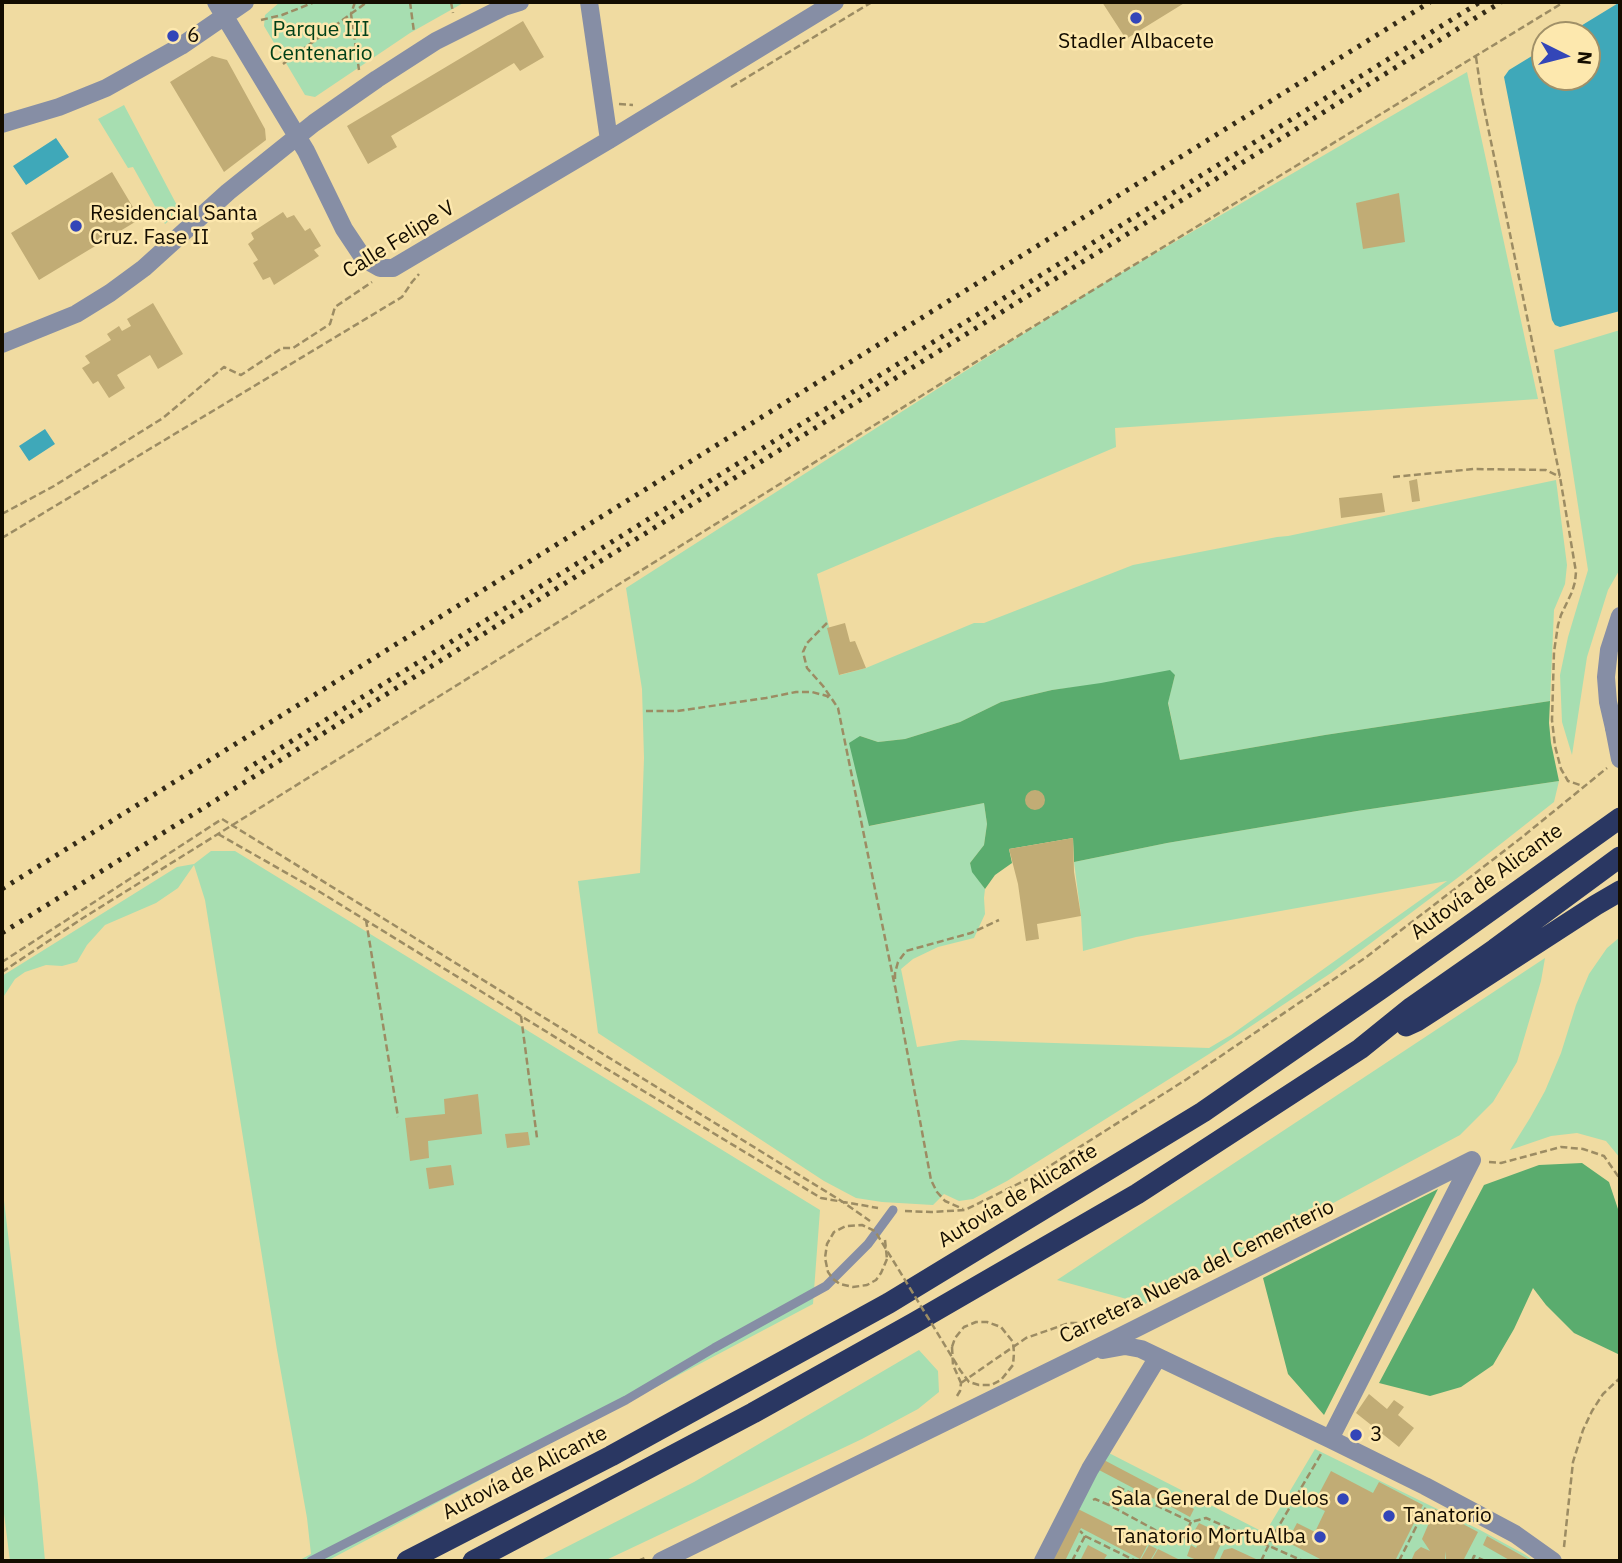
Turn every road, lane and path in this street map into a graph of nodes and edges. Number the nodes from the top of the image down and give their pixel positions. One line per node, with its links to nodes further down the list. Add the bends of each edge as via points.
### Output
1 (245, 2): 12 (street)
2 (316, 2): 15 (path)
3 (355, 2): 14 (path)
4 (366, 2): 14 (path)
5 (410, 2): 16 (path)
6 (451, 2): 13 (path)
7 (520, 2): 24 (street, via 436,41)
8 (589, 2): 25 (street)
9 (835, 2): 22 (street, Calle Felipe V)
10 (872, 2): 20 (path)
11 (1564, 2): 17 (path)
12 (220, 9): 23 (street, via 181,46 106,88); 24 (street)
13 (453, 13)
14 (351, 14): 18 (path); 19 (path)
15 (261, 20)
16 (414, 32)
17 (1476, 56): 30 (path); 40 (path)
18 (283, 64)
19 (359, 70)
20 (721, 93)
21 (617, 104): 22 (path, via 636,105)
22 (647, 117): 25 (street, Calle Felipe V)
23 (2, 124)
24 (298, 137): 26 (street, via 364,259 380,268); 28 (street, via 110,293 76,314)
25 (609, 140): 26 (street, Calle Felipe V)
26 (393, 268): 31 (path, Calle Felipe V, via 335,307 330,324 293,348 282,348 241,374 224,367 163,418)
27 (421, 272): 32 (path, via 402,297)
28 (2, 344)
29 (1393, 477): 30 (path, via 1474,469 1546,470)
30 (1560, 477): 38 (path, via 1576,572 1558,625 1552,720 1561,769 1568,782)
31 (2, 514)
32 (2, 538)
33 (1620, 616): 37 (street, bridge, via 1606,677)
34 (827, 623): 35 (path, via 803,652 807,668)
35 (838, 708): 36 (path, via 827,696 796,692 677,711); 48 (path)
36 (646, 711)
37 (1616, 762): 38 (path)
38 (1583, 786): 57 (path, via 1365,958 1187,1080 1034,1176)
39 (1620, 818): 73 (highway, Autovía de Alicante, via 1203,1112 889,1303 611,1456)
40 (232, 825): 41 (path); 46 (path, via 222,819); 55 (path)
41 (218, 834): 44 (path); 47 (path)
42 (1620, 857): 50 (highway)
43 (1620, 891): 50 (highway, via 1417,1021)
44 (366, 920): 49 (path); 51 (path)
45 (999, 920): 48 (path, via 906,951 898,962)
46 (2, 962)
47 (2, 972)
48 (895, 987): 57 (path, via 931,1180 945,1201)
49 (521, 1016): 52 (path); 56 (path, via 821,1198)
50 (1360, 1049): 74 (highway, via 1137,1194 914,1323)
51 (398, 1117)
52 (537, 1138)
53 (1472, 1160): 54 (path, via 1501,1163 1561,1147 1583,1149 1604,1156); 59 (street, Carretera Nueva del Cementerio); 63 (street)
54 (1620, 1180)
55 (842, 1202)
56 (892, 1210): 57 (path); 72 (lane, via 868,1244 826,1286 626,1400)
57 (965, 1210)
58 (887, 1259): 59 (path, bridge, via 876,1280 853,1287 833,1279 825,1258 834,1232 862,1225 875,1231 960,1370 969,1381 991,1385 1001,1380 1013,1365 1014,1353 1013,1342 1001,1327 987,1322 964,1327 952,1347 953,1365 961,1382 1026,1338 1069,1323 1101,1323)
59 (1113, 1340): 60 (street, Carretera Nueva del Cementerio)
60 (1092, 1349): 61 (street, via 1125,1346); 75 (street, Carretera Nueva del Cementerio)
61 (1157, 1357): 63 (street); 76 (street, via 1090,1469)
62 (1620, 1378): 71 (path, via 1603,1394 1583,1430 1573,1462)
63 (1330, 1439): 64 (street); 70 (path)
64 (1434, 1490): 71 (street); 81 (path)
65 (1109, 1505): 66 (path, via 1095,1499); 67 (path, via 1118,1487); 67 (path, via 1181,1544)
66 (1090, 1507)
67 (1191, 1522): 70 (path, via 1206,1518)
68 (1080, 1531): 69 (path)
69 (1086, 1536): 77 (path); 78 (path)
70 (1270, 1545): 79 (path); 80 (path)
71 (1558, 1555)
72 (311, 1561)
73 (407, 1561)
74 (473, 1561)
75 (661, 1561)
76 (1043, 1561)
77 (1072, 1561)
78 (1136, 1561)
79 (1261, 1561)
80 (1303, 1561)
81 (1399, 1561)
82 (1472, 1561): 83 (path, via 1474,1556)
83 (1486, 1561)

